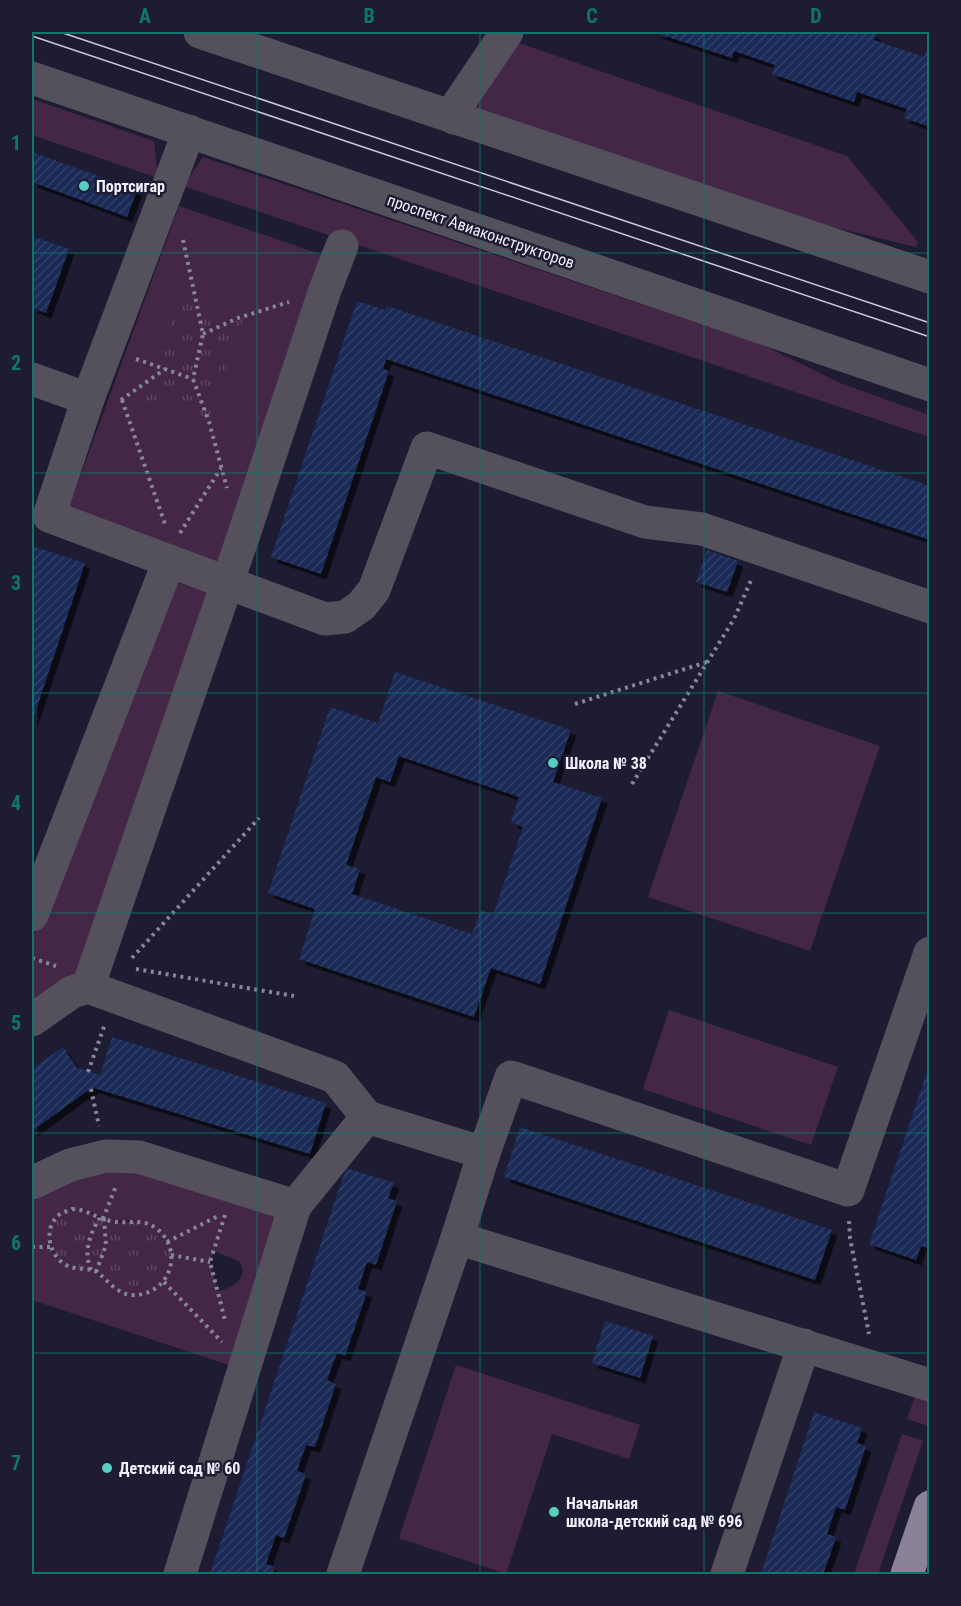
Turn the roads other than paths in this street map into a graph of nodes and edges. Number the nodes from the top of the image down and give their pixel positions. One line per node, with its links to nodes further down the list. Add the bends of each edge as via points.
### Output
1 (200, 32): 4 (street)
2 (507, 32): 4 (street)
3 (32, 78): 5 (street, проспект Авиаконструкторов)
4 (453, 118): 7 (street)
5 (189, 131): 9 (street, проспект Авиаконструкторов); 10 (street)
6 (342, 246): 13 (street)
7 (930, 277)
8 (32, 379): 10 (street)
9 (930, 385)
10 (88, 399): 11 (street)
11 (40, 519): 12 (street)
12 (170, 553): 13 (street); 15 (street)
13 (228, 583): 14 (street, via 325,619 345,617 374,590 427,448 645,522 702,529); 17 (street)
14 (930, 607)
15 (32, 915)
16 (930, 954): 20 (street, via 848,1190 511,1077)
17 (101, 992): 18 (street, via 72,992); 19 (street, via 335,1077)
18 (32, 1020)
19 (367, 1117): 20 (street); 22 (street)
20 (484, 1153): 23 (street)
21 (32, 1183): 22 (street, via 70,1165 112,1168 139,1157)
22 (295, 1206): 28 (street)
23 (457, 1238): 24 (street); 29 (street)
24 (804, 1345): 25 (street); 30 (street)
25 (930, 1385)
26 (930, 1508): 27 (main road)
27 (917, 1560)
28 (180, 1575)
29 (343, 1575)
30 (727, 1575)

